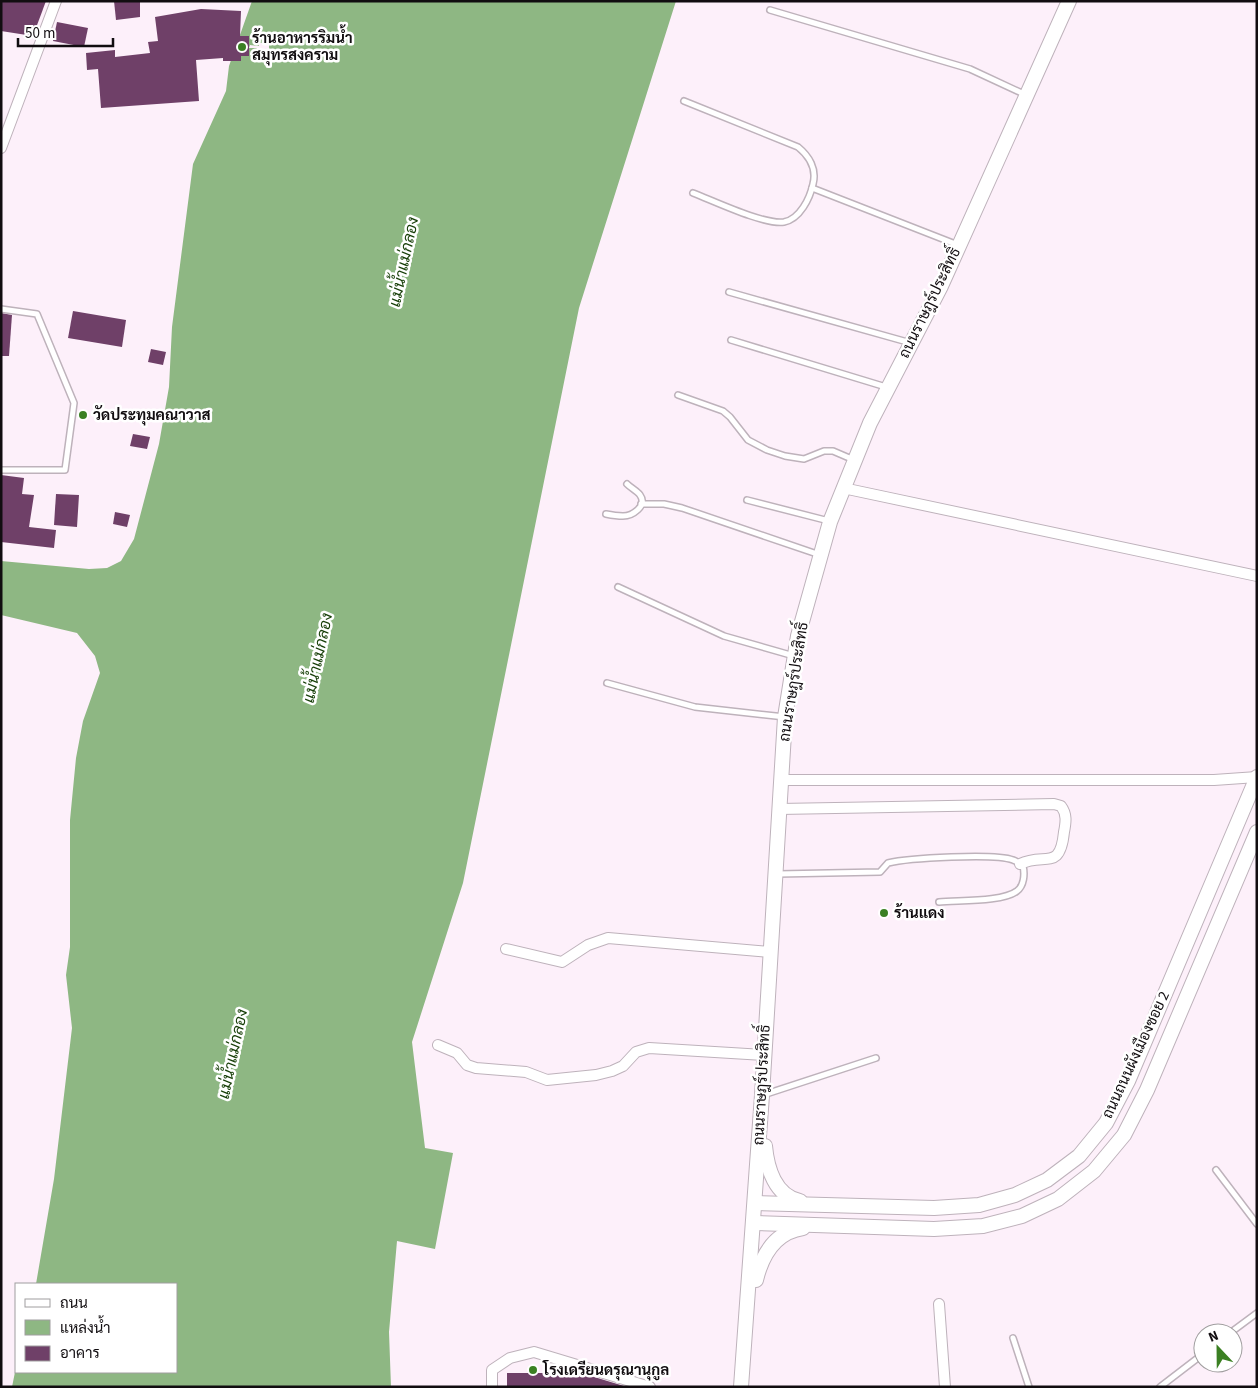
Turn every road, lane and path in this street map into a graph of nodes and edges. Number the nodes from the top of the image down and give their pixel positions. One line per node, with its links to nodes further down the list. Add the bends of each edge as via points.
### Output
1 (56, 1): 6 (street)
2 (1069, 1): 4 (street, ถนนราษฎร์ประสิทธิ์)
3 (770, 10): 4 (lane, via 970,70)
4 (1026, 96): 9 (street, ถนนราษฎร์ประสิทธิ์)
5 (684, 101): 7 (lane, via 798,147 812,164)
6 (1, 148)
7 (812, 188): 8 (lane, via 804,207 786,222 770,222); 9 (lane)
8 (692, 194)
9 (958, 245): 13 (street, ถนนราษฎร์ประสิทธิ์)
10 (729, 292): 13 (lane)
11 (1, 309): 17 (lane, via 37,314 74,403 65,470)
12 (731, 340): 14 (lane)
13 (911, 343): 14 (street, ถนนราษฎร์ประสิทธิ์)
14 (887, 387): 16 (street, ถนนราษฎร์ประสิทธิ์)
15 (678, 395): 16 (lane, via 723,411 748,440 767,450 804,459 833,451)
16 (854, 460): 19 (street, ถนนราษฎร์ประสิทธิ์)
17 (1, 470)
18 (627, 484): 21 (lane, via 640,496)
19 (843, 488): 23 (street, ถนนราษฎร์ประสิทธิ์); 25 (street)
20 (747, 500): 23 (lane)
21 (641, 504): 22 (lane, via 634,514); 24 (lane, via 682,508)
22 (606, 514)
23 (830, 522): 24 (street, ถนนราษฎร์ประสิทธิ์)
24 (820, 556): 27 (street, ถนนราษฎร์ประสิทธิ์)
25 (1257, 576)
26 (618, 587): 27 (lane, via 724,636)
27 (795, 656): 29 (street, ถนนราษฎร์ประสิทธิ์)
28 (607, 683): 29 (lane, via 695,707)
29 (786, 718): 30 (street, ถนนราษฎร์ประสิทธิ์)
30 (781, 780): 31 (street); 32 (street, ถนนราษฎร์ประสิทธิ์)
31 (1256, 782): 45 (street, ถนนถนนผังเมืองซอย 2, via 1128,1081 1106,1123 1079,1156 1047,1180 1014,1195 979,1205 934,1208)
32 (779, 809): 34 (street, via 1060,806 1066,816 1062,848 1056,856 1046,860); 35 (street, ถนนราษฎร์ประสิทธิ์)
33 (1257, 832): 48 (street, ถนนถนนผังเมืองซอย 2, via 1147,1090 1124,1135 1094,1172 1058,1199 1022,1216 983,1226 934,1229)
34 (1020, 864): 35 (lane, via 997,857 936,858 888,863 880,872); 36 (lane, via 1025,875 1019,890 1009,896)
35 (775, 874): 38 (street, ถนนราษฎร์ประสิทธิ์)
36 (939, 902)
37 (506, 949): 38 (street, via 562,962 588,945 608,938)
38 (770, 952): 40 (street, ถนนราษฎร์ประสิทธิ์)
39 (438, 1045): 40 (street, via 457,1053 467,1065 476,1068 526,1072 547,1080 612,1071 623,1066 636,1052 648,1048)
40 (764, 1055): 42 (street, ถนนราษฎร์ประสิทธิ์)
41 (876, 1058): 42 (lane)
42 (762, 1095): 44 (street, ถนนราษฎร์ประสิทธิ์); 45 (street, via 768,1167 776,1183 787,1197)
43 (1216, 1170): 47 (lane)
44 (755, 1203): 45 (street, ถนนถนนผังเมืองซอย 2); 46 (street, ถนนราษฎร์ประสิทธิ์)
45 (826, 1205)
46 (754, 1223): 48 (street, ถนนถนนผังเมืองซอย 2); 52 (street, ถนนราษฎร์ประสิทธิ์)
47 (1257, 1224)
48 (824, 1225): 52 (street, via 796,1229 768,1249 758,1271)
49 (939, 1304): 58 (street)
50 (1257, 1312): 51 (lane)
51 (1243, 1323)
52 (746, 1327): 57 (street, ถนนราษฎร์ประสิทธิ์)
53 (1013, 1338): 59 (lane)
54 (1193, 1362): 60 (lane)
55 (492, 1387): 56 (street, via 492,1370 510,1358 534,1352)
56 (650, 1387)
57 (741, 1387)
58 (945, 1387)
59 (1029, 1387)
60 (1160, 1387)

